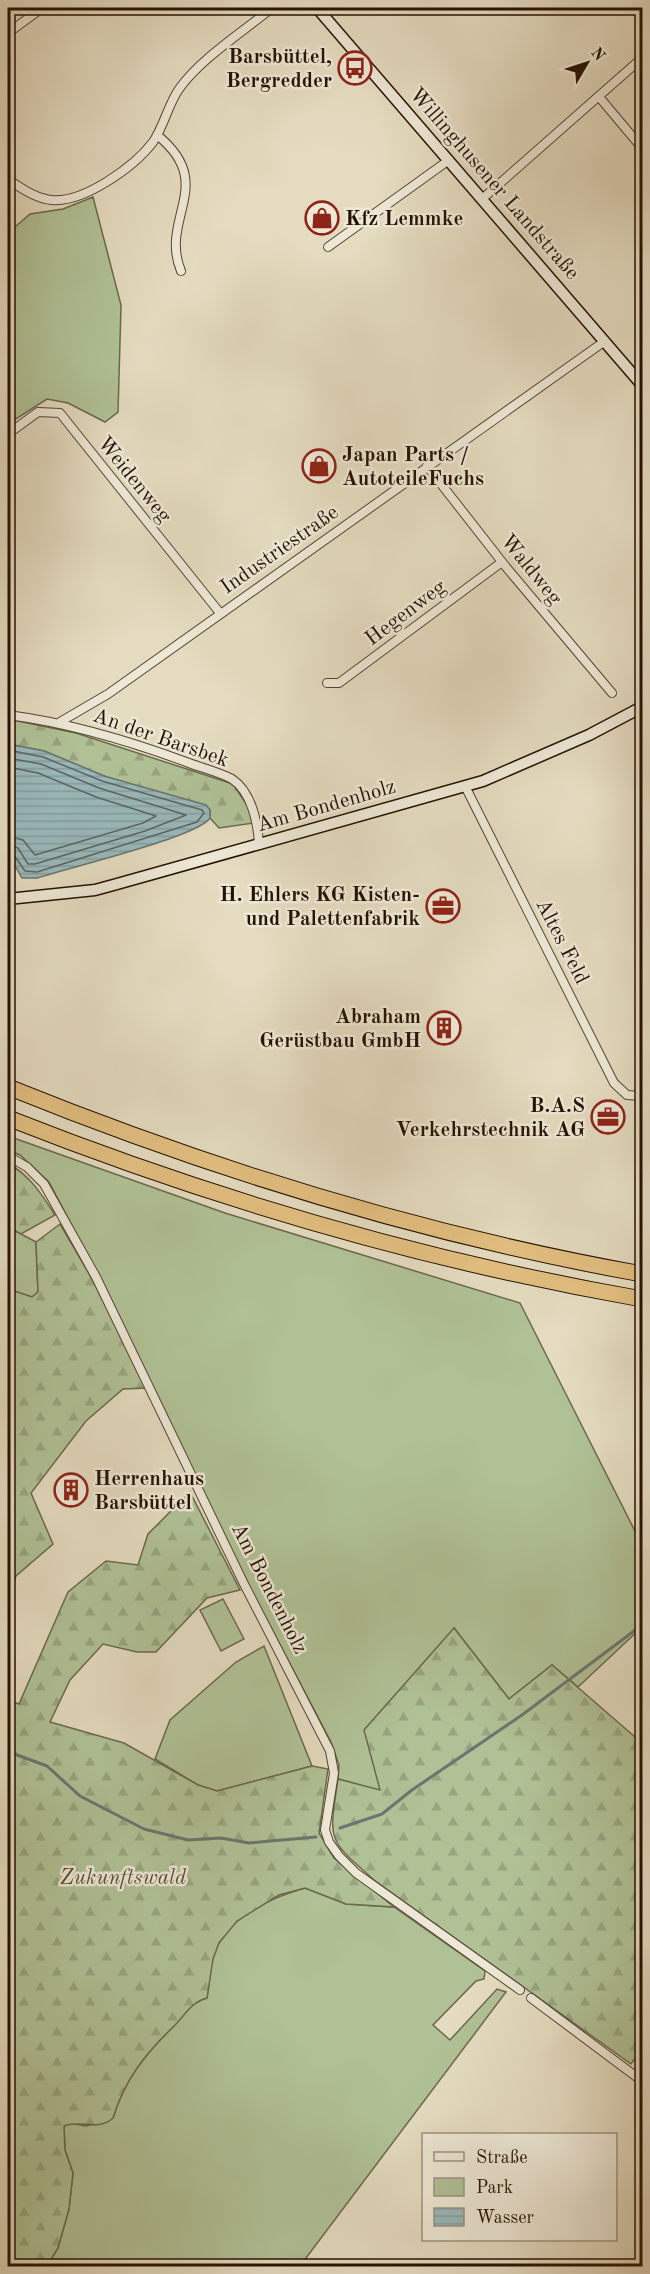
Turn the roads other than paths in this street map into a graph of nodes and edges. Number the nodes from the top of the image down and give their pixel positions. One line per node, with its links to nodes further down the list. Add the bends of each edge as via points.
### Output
1 (42, 8): 4 (street)
2 (272, 8): 7 (street, via 180,88)
3 (317, 8): 9 (main road, Willinghusener Landstraße)
4 (8, 33)
5 (642, 58): 6 (street)
6 (600, 98): 8 (street); 11 (street)
7 (158, 135): 10 (street, via 142,153 96,189 64,199 52,201 38,196); 13 (street, via 184,164 187,180 176,246)
8 (642, 148)
9 (449, 160): 11 (main road, Willinghusener Landstraße); 12 (street)
10 (8, 178)
11 (482, 199): 14 (main road, Willinghusener Landstraße)
12 (328, 248)
13 (182, 271)
14 (605, 341): 15 (main road, Willinghusener Landstraße); 17 (street, Industriestraße)
15 (642, 385)
16 (8, 434): 19 (street, Weidenweg, via 38,411 60,413)
17 (427, 466): 18 (street, Waldweg); 19 (street, Industriestraße)
18 (502, 562): 20 (street, Hegenweg, via 339,683); 21 (street, Waldweg)
19 (220, 614): 24 (street, Industriestraße, via 108,694)
20 (327, 683)
21 (612, 693)
22 (642, 707): 25 (main road, Am Bondenholz, via 542,757)
23 (8, 715): 24 (street, An der Barsbek)
24 (60, 722): 26 (street, An der Barsbek, via 155,750 233,780 257,820)
25 (465, 786): 26 (main road, Am Bondenholz); 29 (street, Altes Feld, via 614,1083 627,1095)
26 (259, 845): 27 (main road, Am Bondenholz, via 95,890)
27 (8, 899)
28 (8, 1087): 32 (highway, via 202,1161 310,1195 488,1243)
29 (642, 1095)
30 (8, 1118): 33 (highway, via 121,1162 313,1223 421,1252)
31 (8, 1156): 34 (street, Am Bondenholz, via 44,1184 96,1277 243,1582 326,1743 334,1773 325,1820 329,1842 356,1873)
32 (642, 1274)
33 (642, 1299)
34 (520, 1990)
35 (531, 1998): 36 (street)
36 (642, 2081)

